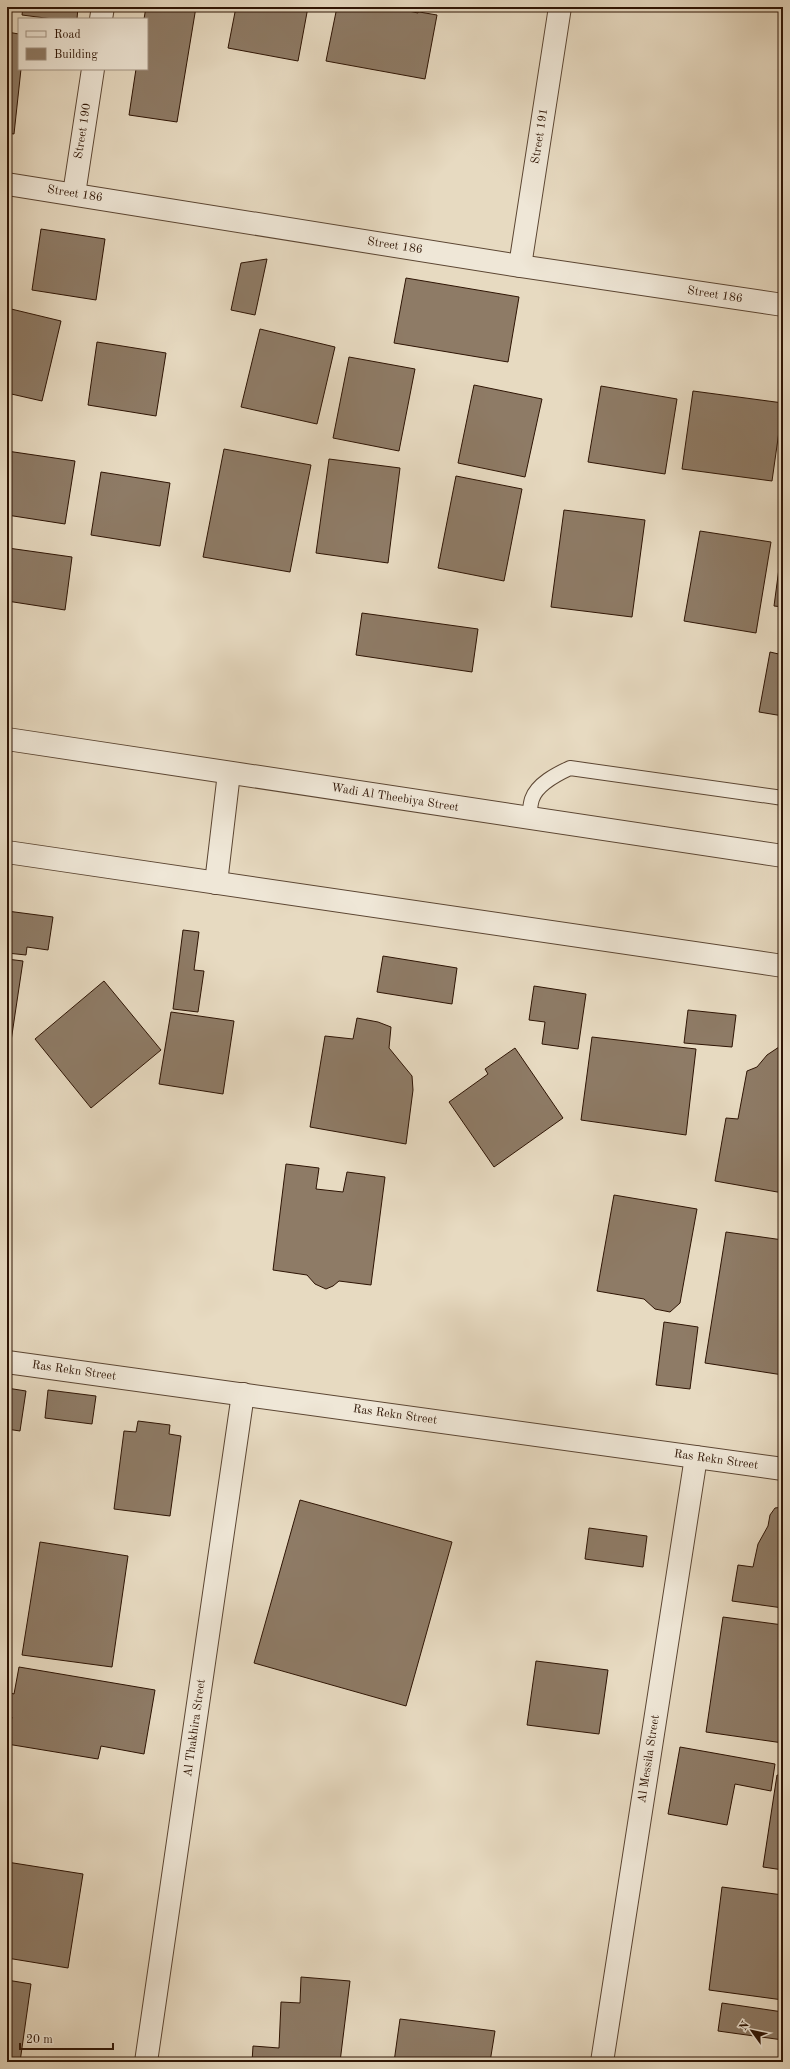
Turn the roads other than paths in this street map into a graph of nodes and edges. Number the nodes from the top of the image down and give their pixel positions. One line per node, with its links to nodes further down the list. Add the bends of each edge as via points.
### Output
1 (103, 7): 3 (street)
2 (560, 7): 7 (street, Street 191)
3 (101, 18)
4 (93, 70): 6 (street, Street 190)
5 (7, 184): 6 (street, Street 186)
6 (74, 194): 7 (street, Street 186)
7 (520, 266): 8 (street, Street 186)
8 (783, 305)
9 (7, 739): 10 (street, Wadi Al Theebiya Street)
10 (229, 773): 12 (street, Wadi Al Theebiya Street); 15 (street)
11 (783, 798): 12 (lane, via 570,768 554,776 532,798)
12 (529, 818): 14 (street, Wadi Al Theebiya Street)
13 (7, 852): 15 (street)
14 (783, 856)
15 (216, 883): 16 (street)
16 (783, 966)
17 (7, 1362): 18 (street, Ras Rekn Street)
18 (243, 1394): 19 (street, Ras Rekn Street); 21 (street, Al Thakhira Street)
19 (696, 1457): 20 (street, Ras Rekn Street); 22 (street, Al Messila Street)
20 (783, 1469)
21 (146, 2062)
22 (602, 2062)

